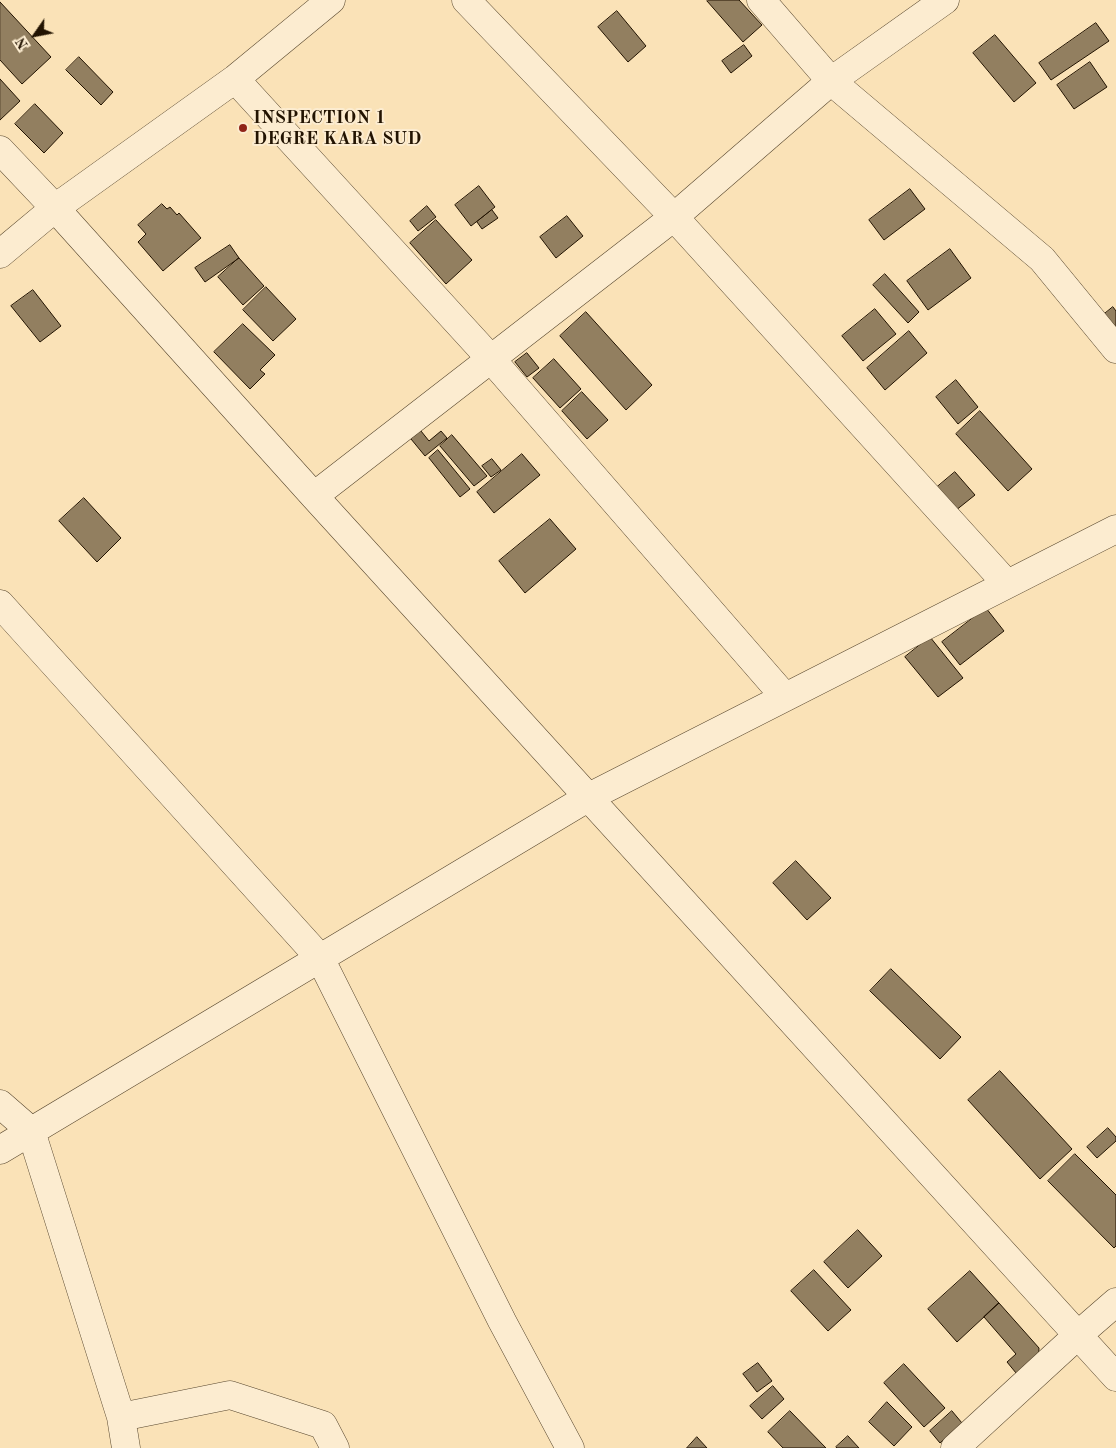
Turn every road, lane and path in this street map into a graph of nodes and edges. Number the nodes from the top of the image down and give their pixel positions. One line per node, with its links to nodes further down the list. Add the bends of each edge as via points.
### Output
1 (331, 0): 5 (street)
2 (466, 0): 9 (street)
3 (761, 0): 6 (street)
4 (945, 0): 6 (street)
5 (235, 79): 8 (street); 12 (street)
6 (831, 81): 9 (street); 11 (street, via 1042,259)
7 (0, 150): 8 (street)
8 (55, 208): 10 (street); 13 (street)
9 (674, 217): 12 (street); 15 (street)
10 (0, 254)
11 (1116, 349)
12 (491, 359): 13 (street); 17 (street)
13 (314, 496): 18 (street)
14 (1116, 529): 15 (street)
15 (1007, 584): 17 (street)
16 (0, 604): 19 (street)
17 (785, 697): 18 (street)
18 (589, 797): 19 (street); 24 (street)
19 (320, 958): 21 (street); 29 (street)
20 (0, 1104): 21 (street)
21 (31, 1131): 22 (street); 26 (street)
22 (0, 1150)
23 (1116, 1302): 24 (street)
24 (1078, 1335): 25 (street); 30 (street)
25 (1116, 1377)
26 (121, 1417): 27 (street); 28 (street, via 230,1395 323,1425)
27 (126, 1448)
28 (335, 1448)
29 (570, 1448)
30 (955, 1448)

